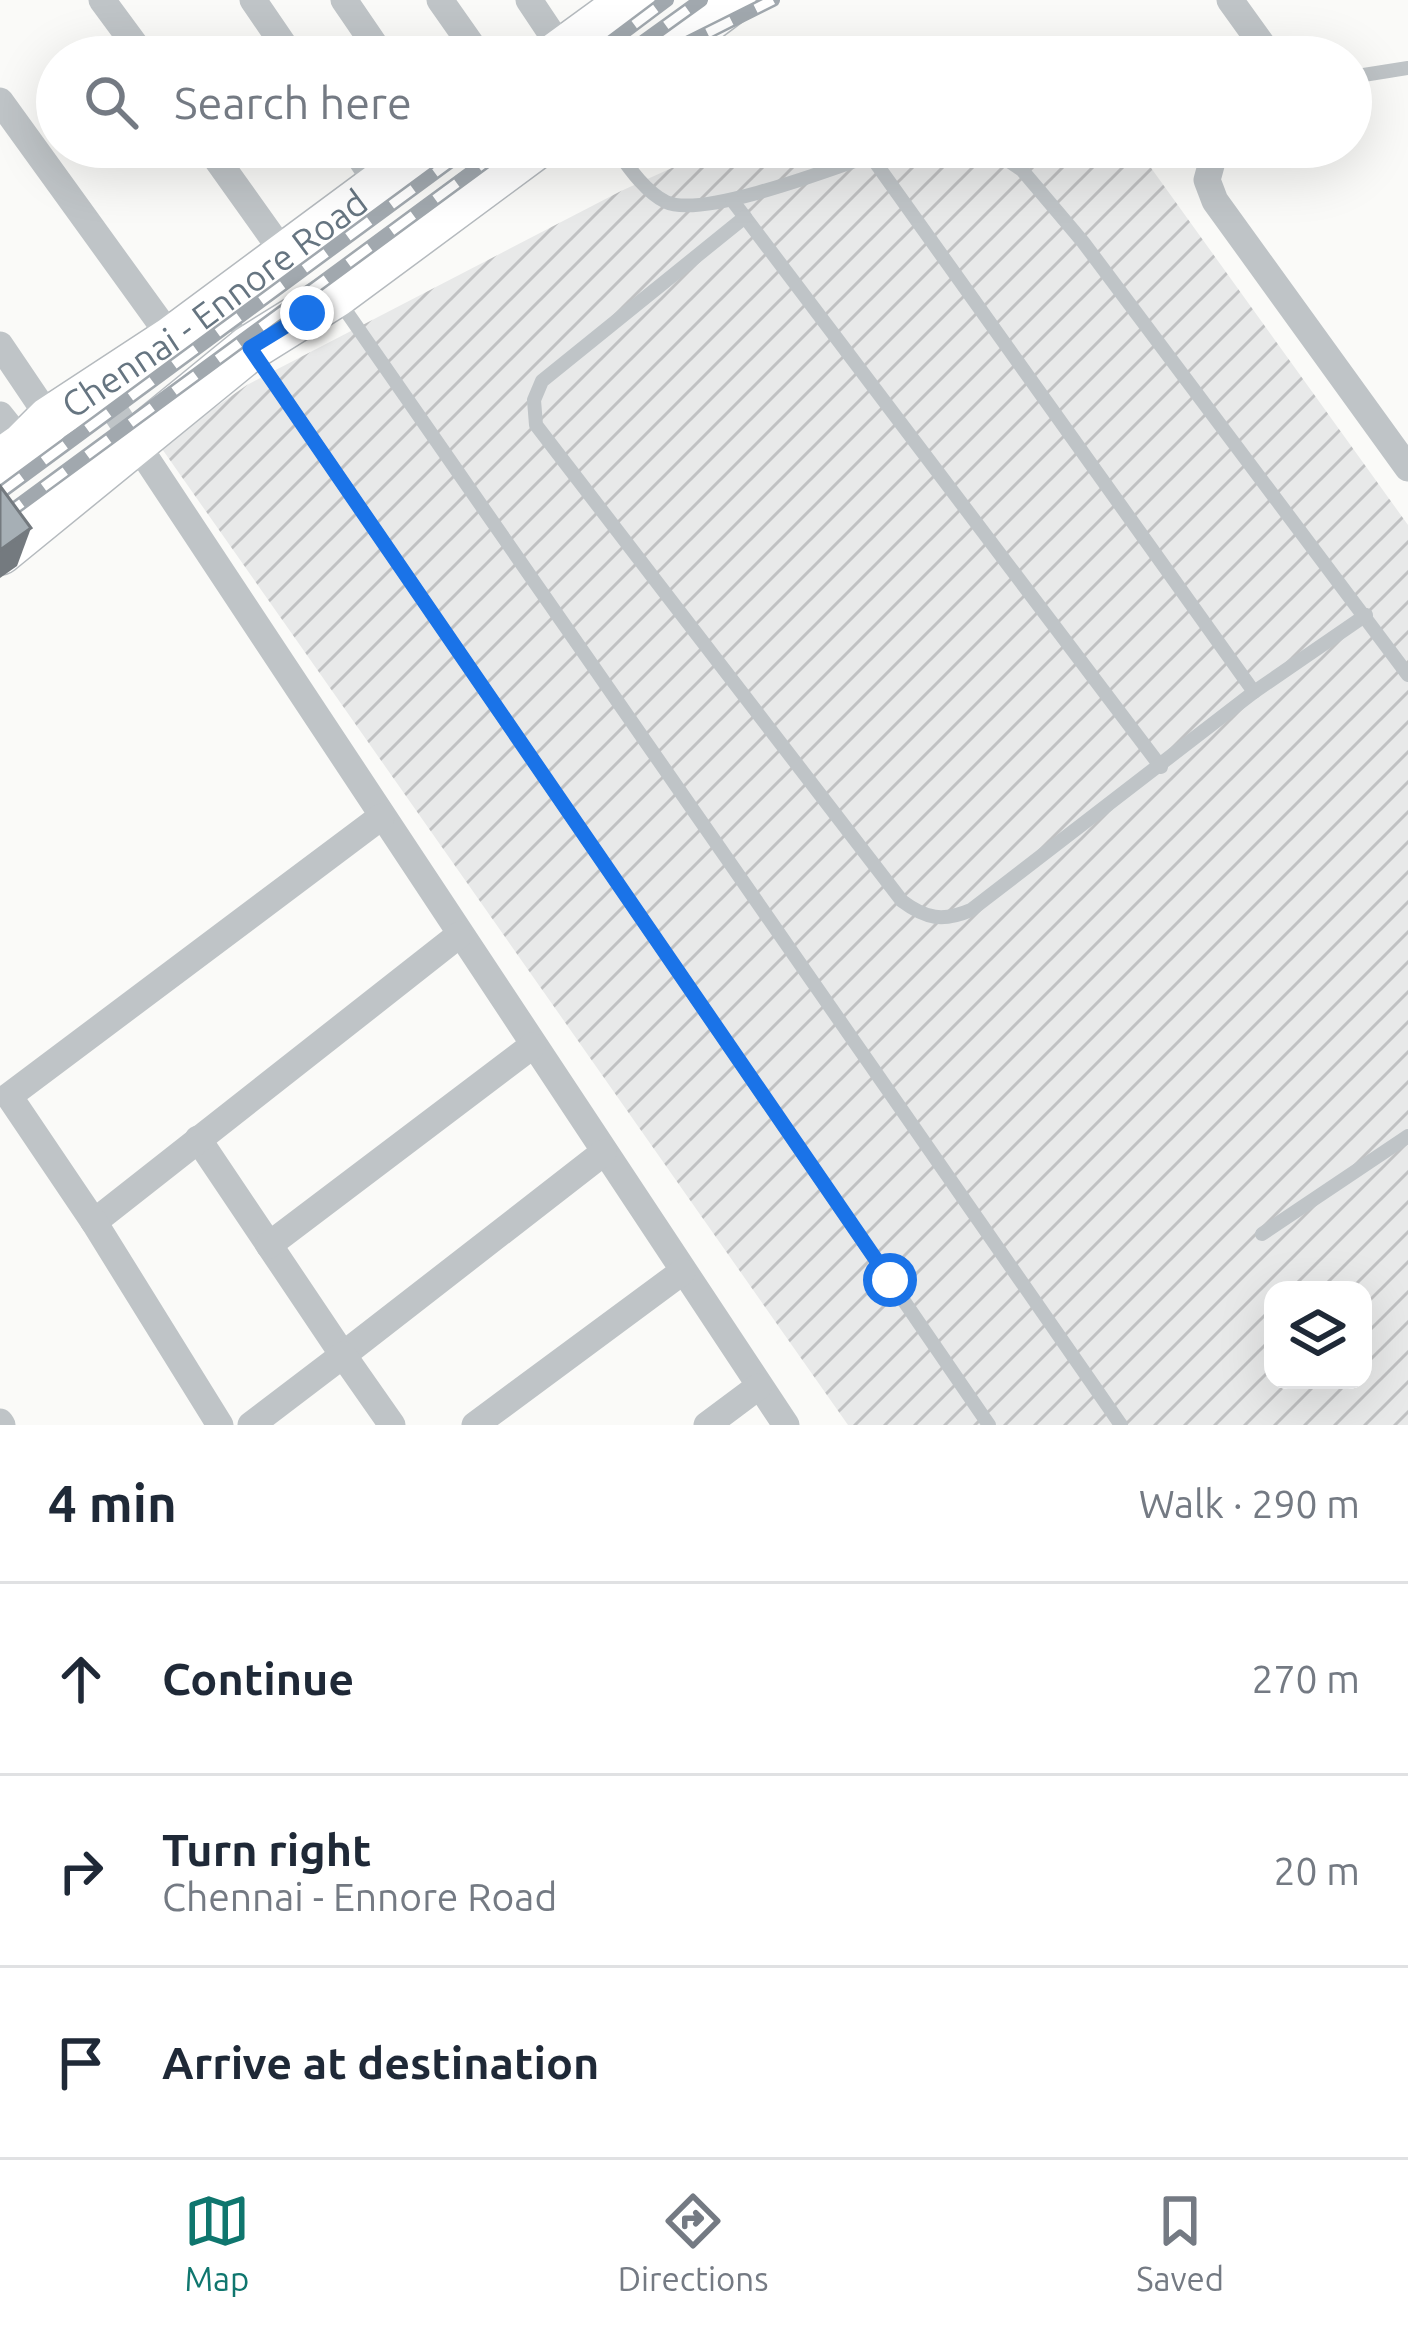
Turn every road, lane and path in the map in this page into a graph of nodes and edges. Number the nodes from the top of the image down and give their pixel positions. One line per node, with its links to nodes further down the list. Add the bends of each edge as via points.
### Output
1 (102, 0): 9 (street)
2 (253, 0): 10 (street)
3 (344, 0): 11 (street)
4 (440, 0): 12 (street)
5 (529, 0): 13 (street)
6 (631, 0): 14 (main road)
7 (734, 0): 15 (main road)
8 (1230, 0): 16 (street)
9 (129, 36)
10 (278, 36)
11 (369, 36)
12 (465, 36)
13 (549, 36)
14 (583, 36)
15 (685, 36)
16 (1256, 36)
17 (1408, 68): 18 (lane)
18 (1372, 74)
19 (0, 101): 20 (street)
20 (36, 151)
21 (49, 168): 37 (street)
22 (223, 168): 34 (street)
23 (367, 168): 31 (street)
24 (403, 168): 31 (main road, Chennai - Ennore Road)
25 (507, 168): 35 (main road, Chennai - Ennore Road)
26 (628, 168): 32 (lane, via 666,202)
27 (830, 168): 32 (lane)
28 (879, 168): 47 (lane)
29 (1019, 168): 45 (lane)
30 (1210, 168): 43 (street, via 1215,201)
31 (379, 186): 34 (main road, Chennai - Ennore Road)
32 (732, 200): 33 (lane)
33 (745, 217): 48 (lane); 48 (lane, via 542,380 536,425 902,901 920,914 948,920 971,910)
34 (285, 255): 36 (main road, Chennai - Ennore Road)
35 (335, 295): 39 (main road, Chennai - Ennore Road); 69 (lane)
36 (219, 303): 37 (main road, Chennai - Ennore Road); 39 (lane)
37 (172, 338): 40 (main road, Chennai - Ennore Road)
38 (0, 344): 41 (street)
39 (250, 348): 42 (main road, Chennai - Ennore Road); 68 (lane)
40 (99, 387): 41 (main road, Chennai - Ennore Road); 42 (street)
41 (18, 435)
42 (135, 440): 44 (main road, Chennai - Ennore Road); 49 (street)
43 (1408, 468)
44 (0, 552)
45 (1366, 616): 46 (lane); 47 (lane)
46 (1408, 675)
47 (1253, 692): 48 (lane)
48 (1161, 767)
49 (381, 818): 50 (street); 52 (street)
50 (459, 935): 51 (street); 54 (street)
51 (532, 1046): 55 (street); 58 (street)
52 (5, 1089): 56 (street)
53 (1408, 1136): 57 (lane)
54 (198, 1139): 56 (street); 58 (street)
55 (604, 1153): 59 (street); 60 (street)
56 (94, 1222): 62 (street)
57 (1262, 1234)
58 (269, 1244): 60 (street)
59 (682, 1272): 61 (street); 65 (street)
60 (344, 1355): 63 (street); 64 (street)
61 (758, 1387): 66 (street); 67 (street)
62 (220, 1425)
63 (251, 1425)
64 (392, 1425)
65 (475, 1425)
66 (707, 1425)
67 (785, 1425)
68 (988, 1425)
69 (1121, 1425)

